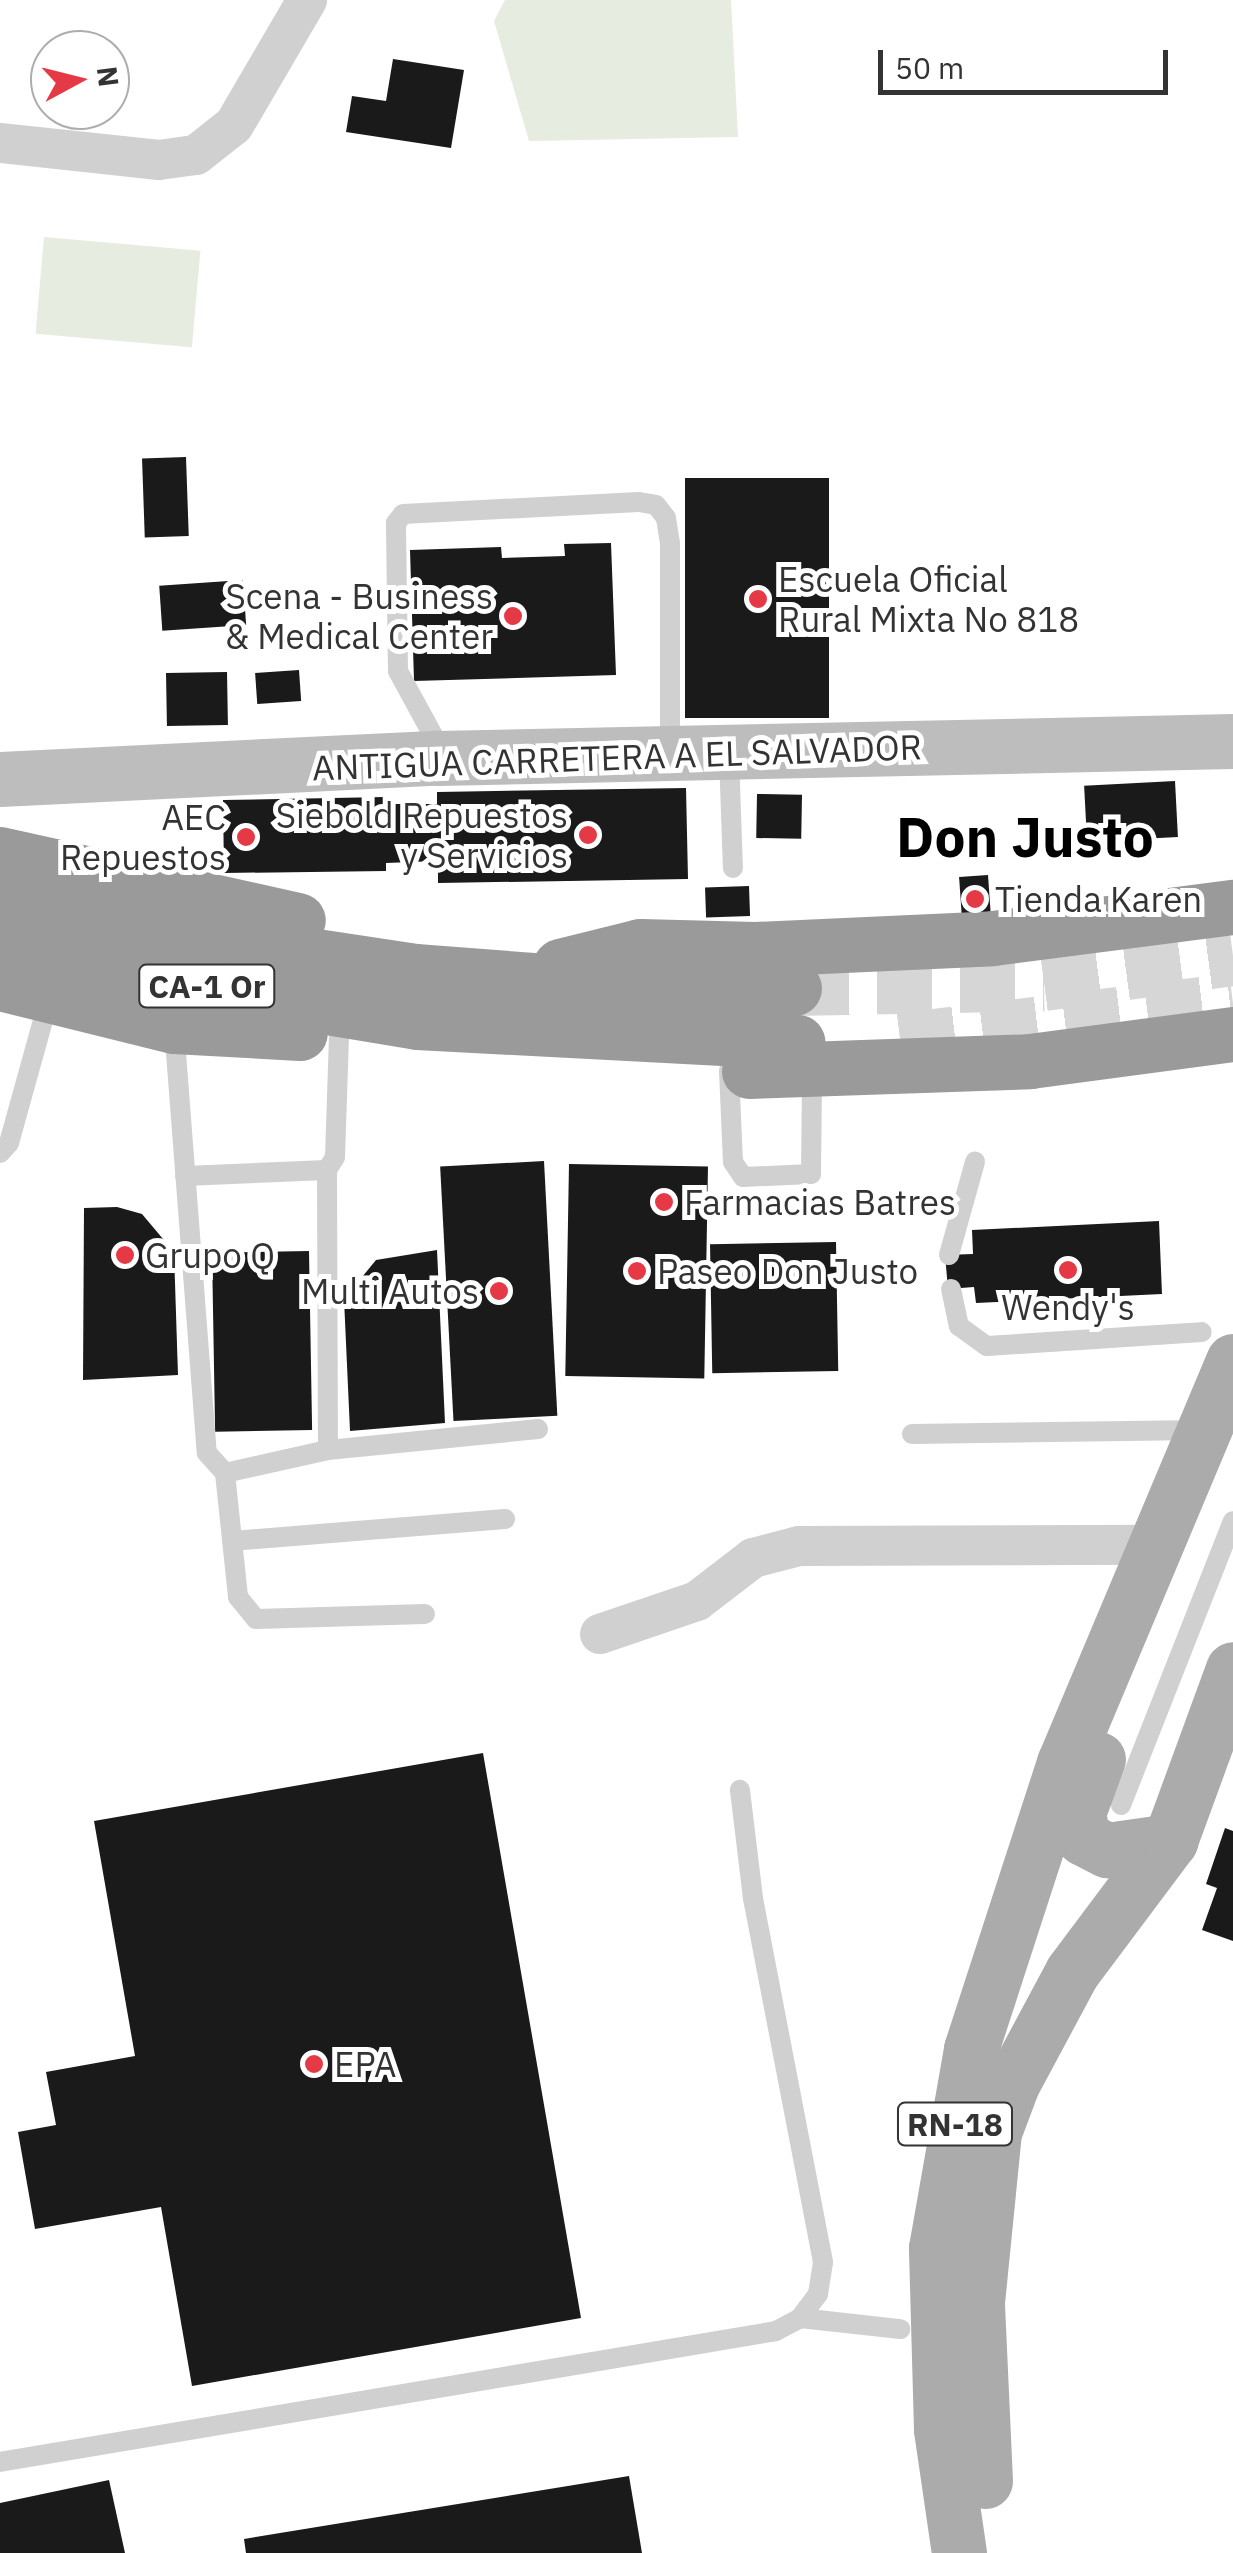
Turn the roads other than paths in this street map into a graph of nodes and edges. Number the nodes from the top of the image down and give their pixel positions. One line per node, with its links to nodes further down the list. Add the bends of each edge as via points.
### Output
1 (307, 0): 2 (street, via 234,125 196,155 159,160)
2 (0, 144)
3 (1233, 741): 4 (street, ANTIGUA CARRETERA A EL SALVADOR)
4 (729, 756): 5 (street, ANTIGUA CARRETERA A EL SALVADOR); 9 (lane)
5 (670, 757): 6 (street, ANTIGUA CARRETERA A EL SALVADOR); 6 (lane, via 670,543 656,504 639,502 413,510 396,524 398,671 435,738)
6 (437, 758): 7 (street, ANTIGUA CARRETERA A EL SALVADOR)
7 (0, 779)
8 (0, 854): 12 (highway)
9 (733, 868)
10 (0, 898): 17 (highway, CA-1 Or, via 194,938)
11 (1233, 907): 14 (highway, via 895,944)
12 (304, 921): 14 (highway, via 507,944); 17 (highway)
13 (0, 940): 17 (highway, CA-1 Or, via 248,994)
14 (640, 946): 18 (highway)
15 (794, 988): 18 (highway, CA-1 Or)
16 (25, 989): 19 (highway); 25 (lane, via 9,1143)
17 (416, 996): 18 (highway, CA-1 Or); 21 (highway)
18 (502, 1004): 22 (highway, CA-1 Or); 23 (highway)
19 (174, 1026): 21 (highway); 28 (lane)
20 (1233, 1034): 22 (highway, via 1030,1060)
21 (339, 1035): 23 (highway); 27 (lane, via 335,1156)
22 (804, 1056): 24 (highway); 24 (lane, via 814,1169 807,1178 744,1177 736,1171)
23 (636, 1063): 24 (highway)
24 (728, 1071)
25 (0, 1153)
26 (974, 1162): 29 (lane)
27 (327, 1170): 28 (lane); 35 (lane)
28 (186, 1176): 36 (lane, via 207,1453)
29 (949, 1255)
30 (951, 1289): 31 (lane, via 958,1326 987,1346)
31 (1218, 1346): 32 (main road, RN-18)
32 (1206, 1421): 34 (lane); 40 (main road, RN-18); 46 (main road, via 1202,1505 1078,1813 1083,1838 1096,1848)
33 (538, 1429): 35 (lane)
34 (912, 1434)
35 (328, 1450): 36 (lane)
36 (224, 1473): 39 (lane)
37 (505, 1519): 39 (lane)
38 (1233, 1521): 45 (lane)
39 (232, 1541): 41 (lane, via 238,1597 256,1619)
40 (1156, 1545): 42 (street, via 799,1546 753,1558 697,1601); 50 (main road, RN-18, via 1030,1861 970,2049 948,2152 936,2248 936,2332)
41 (425, 1614)
42 (600, 1634)
43 (1233, 1670): 46 (main road, RN-18)
44 (740, 1790): 47 (lane, via 753,1898 822,2262 818,2294)
45 (1120, 1805)
46 (1170, 1841): 51 (main road, RN-18, via 1072,1972 994,2132 976,2302 979,2425)
47 (800, 2318): 48 (lane); 49 (lane, via 776,2331)
48 (900, 2329)
49 (0, 2462)
50 (959, 2553)
51 (996, 2553)

